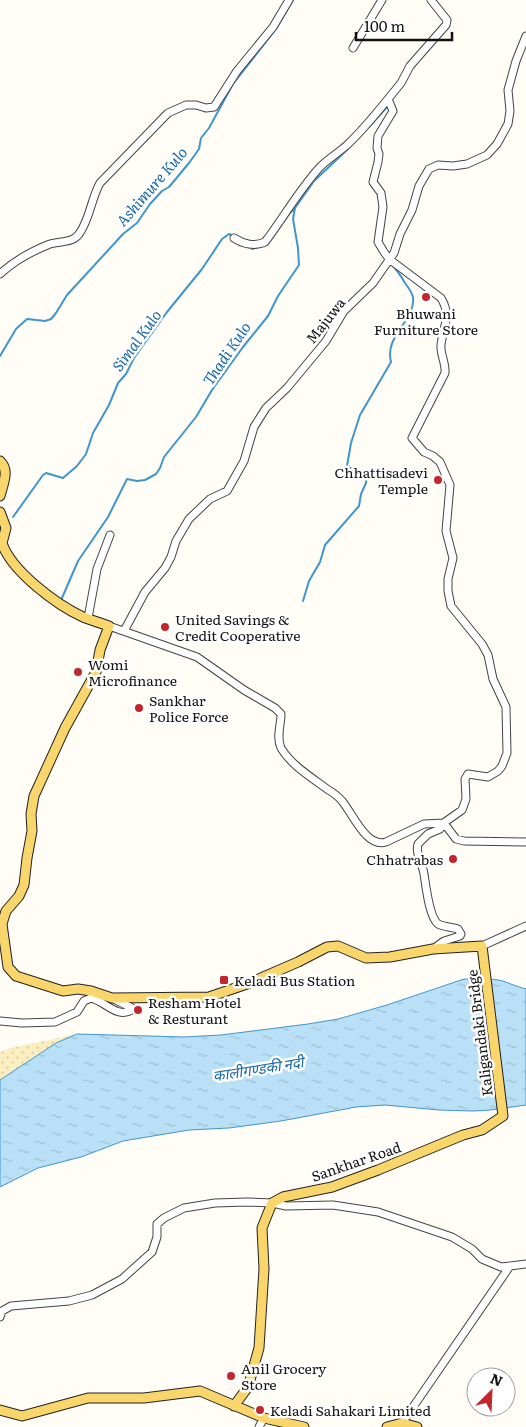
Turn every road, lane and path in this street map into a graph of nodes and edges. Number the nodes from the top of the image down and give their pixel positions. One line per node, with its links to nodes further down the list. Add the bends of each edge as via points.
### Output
1 (289, 0): 9 (street, via 214,107 186,105 168,113 100,183 79,235 22,257)
2 (382, 0): 5 (street)
3 (431, 0): 6 (street, via 447,20 446,25 410,66)
4 (526, 36): 8 (street, Majuwa, via 508,90 508,124 497,144 487,154 467,164 438,165 429,169 418,186 412,210)
5 (353, 48)
6 (389, 100): 7 (street, via 319,168 265,242 243,244); 8 (street, via 393,111 378,136 379,154 373,182 381,193 384,207 378,242)
7 (234, 238)
8 (389, 259): 16 (street, Majuwa, via 373,283 344,311 326,341 266,408 254,427 244,461 227,490 210,499 189,519 165,568 145,592); 17 (street, via 446,306 447,324 441,346 445,372 412,438 424,452 440,462 450,485 446,531 453,558 448,579 451,606 488,655 493,679 506,707 507,752 502,766 488,777 468,774 462,810)
9 (0, 274)
10 (0, 461): 11 (main road, via 6,470)
11 (0, 496)
12 (0, 512): 14 (main road, via 6,528 2,543 16,567 53,598)
13 (110, 535): 14 (street, via 97,569)
14 (88, 618): 15 (main road)
15 (109, 626): 16 (street); 19 (main road, via 96,672 65,728 34,796 24,885)
16 (124, 631): 17 (street, via 197,658 275,708 281,714 278,738 282,748 293,763 341,799 373,842 386,842 424,824)
17 (444, 824): 18 (street, via 456,839 464,841); 22 (street, via 428,834 417,848 437,923 458,929 461,934)
18 (526, 842)
19 (1, 924): 23 (main road, via 8,967 16,976 63,991 91,990)
20 (526, 926): 21 (street)
21 (482, 946): 22 (main road); 25 (main road, Kaligandaki Bridge)
22 (433, 949): 23 (main road, via 366,958 338,946 328,947 247,984 209,996)
23 (112, 998): 24 (street, via 132,1010 114,1010 91,998 84,1001 77,1012 55,1022)
24 (0, 1021)
25 (503, 1116): 26 (main road, Sankhar Road, via 482,1130 378,1170 332,1187 283,1197)
26 (272, 1203): 28 (street, via 286,1206 333,1205 378,1212 452,1237 482,1259 501,1267); 29 (street, via 215,1203 184,1208 157,1224 152,1252 122,1279 92,1295 69,1301 11,1306 2,1311); 30 (main road, via 262,1228 264,1269 259,1348 248,1387)
27 (526, 1264): 28 (street)
28 (510, 1266): 33 (street)
29 (0, 1318)
30 (234, 1406): 31 (main road, via 206,1393 191,1391 144,1398 88,1398 22,1416); 32 (main road)
31 (0, 1410)
32 (264, 1418): 34 (street); 35 (main road)
33 (402, 1423): 36 (main road); 37 (main road)
34 (259, 1427)
35 (304, 1427)
36 (387, 1427)
37 (418, 1427)

